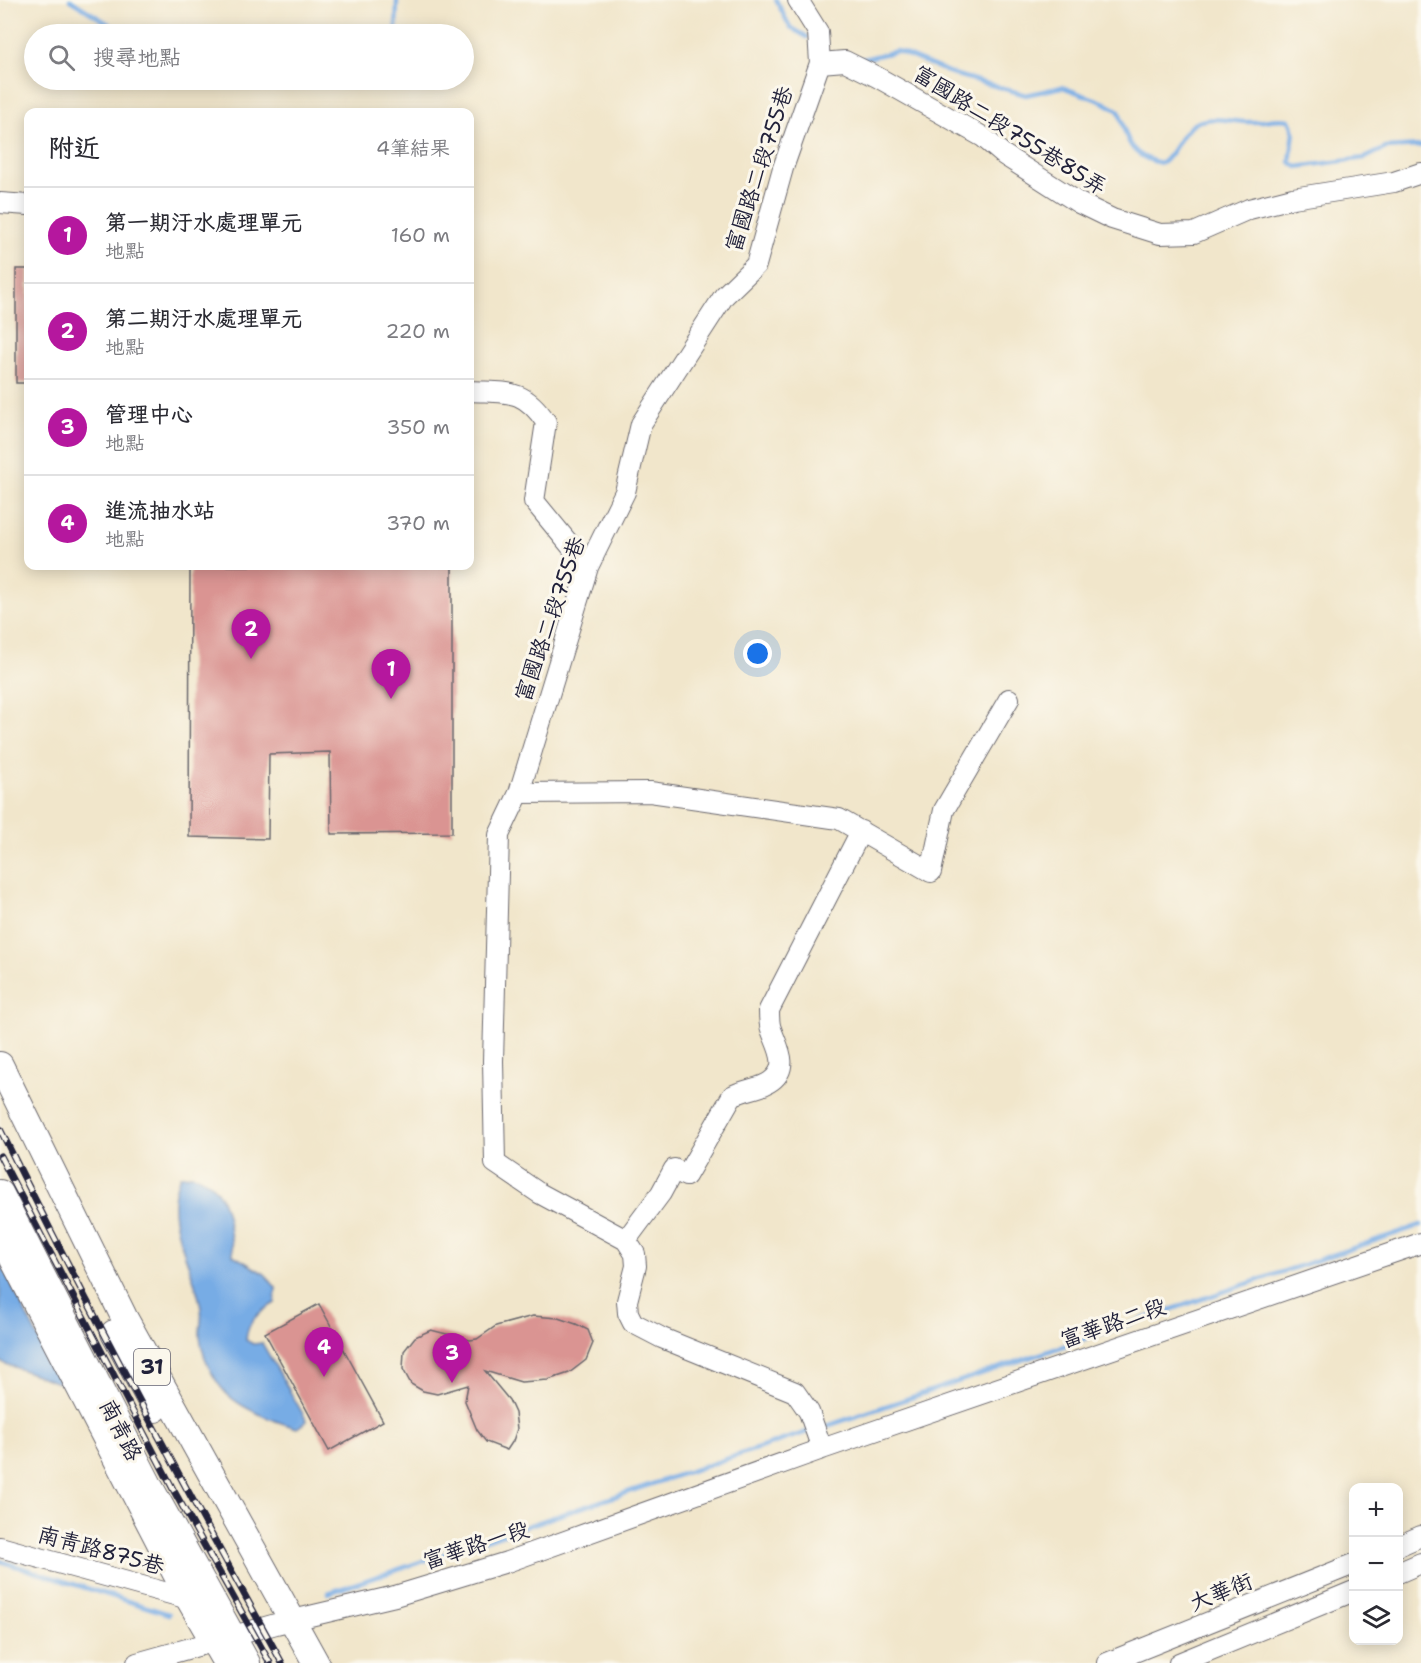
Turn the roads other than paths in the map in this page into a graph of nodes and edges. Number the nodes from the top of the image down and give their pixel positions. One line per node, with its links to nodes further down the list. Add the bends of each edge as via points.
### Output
1 (798, 0): 2 (street, 富國路二段755巷, via 818,32)
2 (820, 63): 3 (street, 富國路二段755巷85弄, via 845,61 877,76 983,137 1079,203 1112,219 1160,234 1194,233 1249,209 1394,182); 7 (street, 富國路二段755巷, via 783,168 756,265 724,296 641,424 625,492)
3 (1421, 172)
4 (0, 203): 5 (street)
5 (24, 205)
6 (474, 391): 7 (street, via 511,393 533,403 546,422 534,501)
7 (588, 567): 9 (street, 富國路二段755巷)
8 (1009, 699): 10 (street, via 944,810 931,872)
9 (519, 793): 10 (street, via 650,792 839,819); 17 (street, 富國路二段755巷, via 499,835 493,1061 495,1163 539,1193)
10 (861, 831): 17 (street, via 769,1010 770,1028 782,1057 781,1071 771,1082 732,1096 686,1176 674,1169)
11 (0, 1065): 13 (main road, 31)
12 (0, 1102): 15 (main road, 南青路 / 31)
13 (37, 1138): 15 (main road, 南青路); 29 (main road, 31, via 124,1317)
14 (0, 1193): 31 (main road, 南青路 / 31, via 150,1487)
15 (55, 1215): 29 (main road, 南青路 / 31, via 131,1367)
16 (0, 1234): 27 (main road, 31)
17 (626, 1240): 19 (street, via 635,1254 627,1301 633,1323 795,1392 809,1412)
18 (1420, 1247): 19 (street, 富華路二段)
19 (820, 1443): 29 (street, 富華路一段, via 507,1562 395,1596)
20 (1421, 1536): 21 (street)
21 (1403, 1544)
22 (0, 1547): 27 (street, 南青路875巷)
23 (1421, 1563): 25 (street)
24 (1349, 1566): 28 (street, 大華街)
25 (1403, 1571)
26 (1349, 1593): 30 (street)
27 (189, 1599): 31 (main road, 31)
28 (1240, 1610): 30 (street); 36 (street, 大華街)
29 (284, 1623): 31 (street, 富華路一段); 34 (main road, 南青路 / 31); 35 (main road, 31)
30 (1249, 1634): 37 (street)
31 (224, 1648): 32 (street, 富華路一段); 33 (main road, 南青路 / 31)
32 (137, 1663)
33 (248, 1663)
34 (298, 1663)
35 (316, 1663)
36 (1107, 1663)
37 (1179, 1663)

